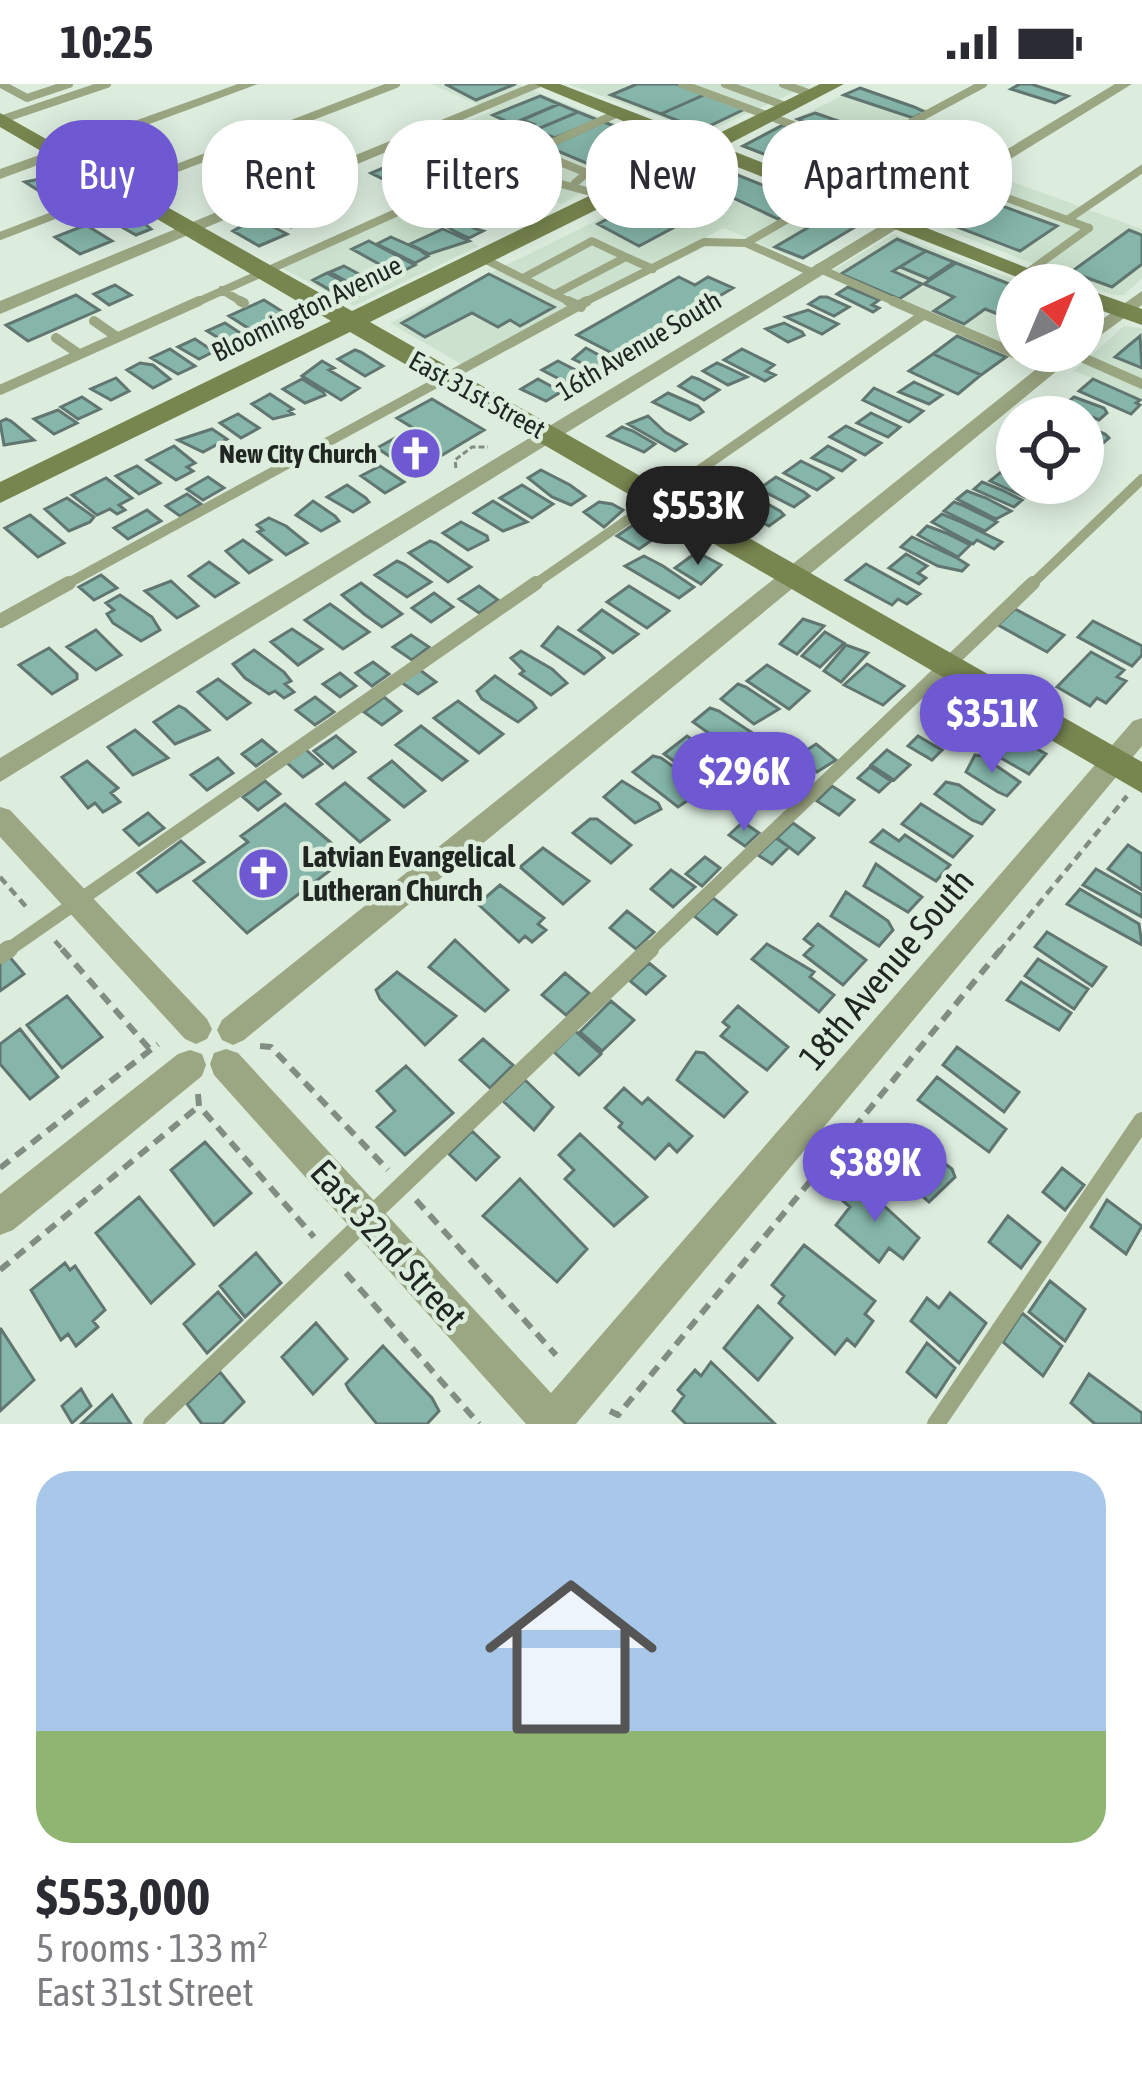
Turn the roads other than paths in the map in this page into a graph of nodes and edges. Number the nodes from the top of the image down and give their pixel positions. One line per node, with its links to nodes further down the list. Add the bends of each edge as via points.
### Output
1 (2, 84): 2 (lane, via 27,98)
2 (69, 84)
3 (107, 84): 19 (lane)
4 (251, 84): 20 (street)
5 (368, 84): 6 (lane)
6 (378, 84)
7 (397, 84): 28 (lane)
8 (542, 84): 18 (street); 41 (street)
9 (683, 84): 17 (lane)
10 (725, 84): 17 (lane)
11 (783, 84): 15 (lane)
12 (835, 84): 15 (street, Bloomington Avenue)
13 (983, 84): 23 (lane)
14 (1119, 85): 16 (street); 26 (street, 16th Avenue South)
15 (814, 94): 17 (street, Bloomington Avenue)
16 (1142, 94)
17 (779, 111): 22 (lane); 24 (street, Bloomington Avenue)
18 (618, 113): 21 (street); 50 (lane)
19 (0, 119): 25 (street, East 31st Street)
20 (149, 120)
21 (636, 120)
22 (795, 120)
23 (916, 120)
24 (738, 131)
25 (36, 139)
26 (1012, 152)
27 (36, 161): 30 (street)
28 (178, 168)
29 (1142, 169): 35 (lane)
30 (0, 174)
31 (575, 183): 31 (lane, via 554,188 521,173 553,158 586,173); 32 (lane)
32 (586, 188)
33 (1012, 194): 35 (lane)
34 (586, 205): 44 (street, Bloomington Avenue)
35 (1066, 220): 47 (lane, via 1089,228)
36 (36, 222): 42 (lane)
37 (178, 223): 41 (street, East 31st Street)
38 (772, 228): 43 (lane)
39 (883, 228): 49 (street, 16th Avenue South)
40 (913, 228): 46 (street)
41 (190, 230): 50 (street, East 31st Street); 57 (street)
42 (0, 236)
43 (746, 243): 48 (lane, via 704,242); 49 (lane)
44 (480, 257): 51 (lane); 61 (street, Bloomington Avenue)
45 (626, 257): 48 (lane); 51 (lane, via 592,241); 53 (lane)
46 (1004, 264)
47 (1039, 264)
48 (652, 269): 56 (lane)
49 (814, 270): 59 (lane); 72 (street, 16th Avenue South)
50 (262, 272): 52 (lane); 61 (street, East 31st Street)
51 (523, 278): 53 (lane)
52 (222, 290): 55 (lane); 64 (lane)
53 (555, 294): 56 (lane)
54 (1104, 300): 58 (street)
55 (244, 303)
56 (581, 307): 69 (lane)
57 (0, 308)
58 (1136, 308): 62 (street)
59 (923, 314): 63 (lane); 75 (lane)
60 (94, 321): 64 (lane)
61 (348, 322): 69 (street, East 31st Street); 74 (street, Bloomington Avenue)
62 (1104, 329)
63 (996, 336)
64 (117, 337): 66 (lane)
65 (56, 338): 66 (lane)
66 (79, 354): 71 (lane)
67 (1104, 371): 70 (lane)
68 (1045, 372): 76 (street)
69 (447, 378): 72 (street, East 31st Street); 77 (lane)
70 (1142, 384)
71 (0, 390)
72 (546, 434): 75 (street, East 31st Street); 80 (street, 16th Avenue South)
73 (1142, 479): 78 (lane)
74 (0, 494)
75 (659, 500): 76 (street, East 31st Street); 83 (lane)
76 (795, 578): 78 (street, East 31st Street); 85 (street)
77 (0, 621)
78 (947, 666): 81 (street, East 31st Street); 88 (lane)
79 (1142, 728): 81 (street, 18th Avenue South)
80 (0, 771)
81 (1127, 779): 90 (street, 18th Avenue South)
82 (0, 818): 83 (street)
83 (77, 901): 84 (lane); 85 (street, via 196,1029 211,1023)
84 (0, 955)
85 (201, 1054): 87 (street); 88 (street, East 32nd Street)
86 (1142, 1120): 91 (lane)
87 (0, 1217)
88 (367, 1220): 89 (lane); 90 (street, East 32nd Street)
89 (152, 1424)
90 (551, 1424)
91 (936, 1424)

